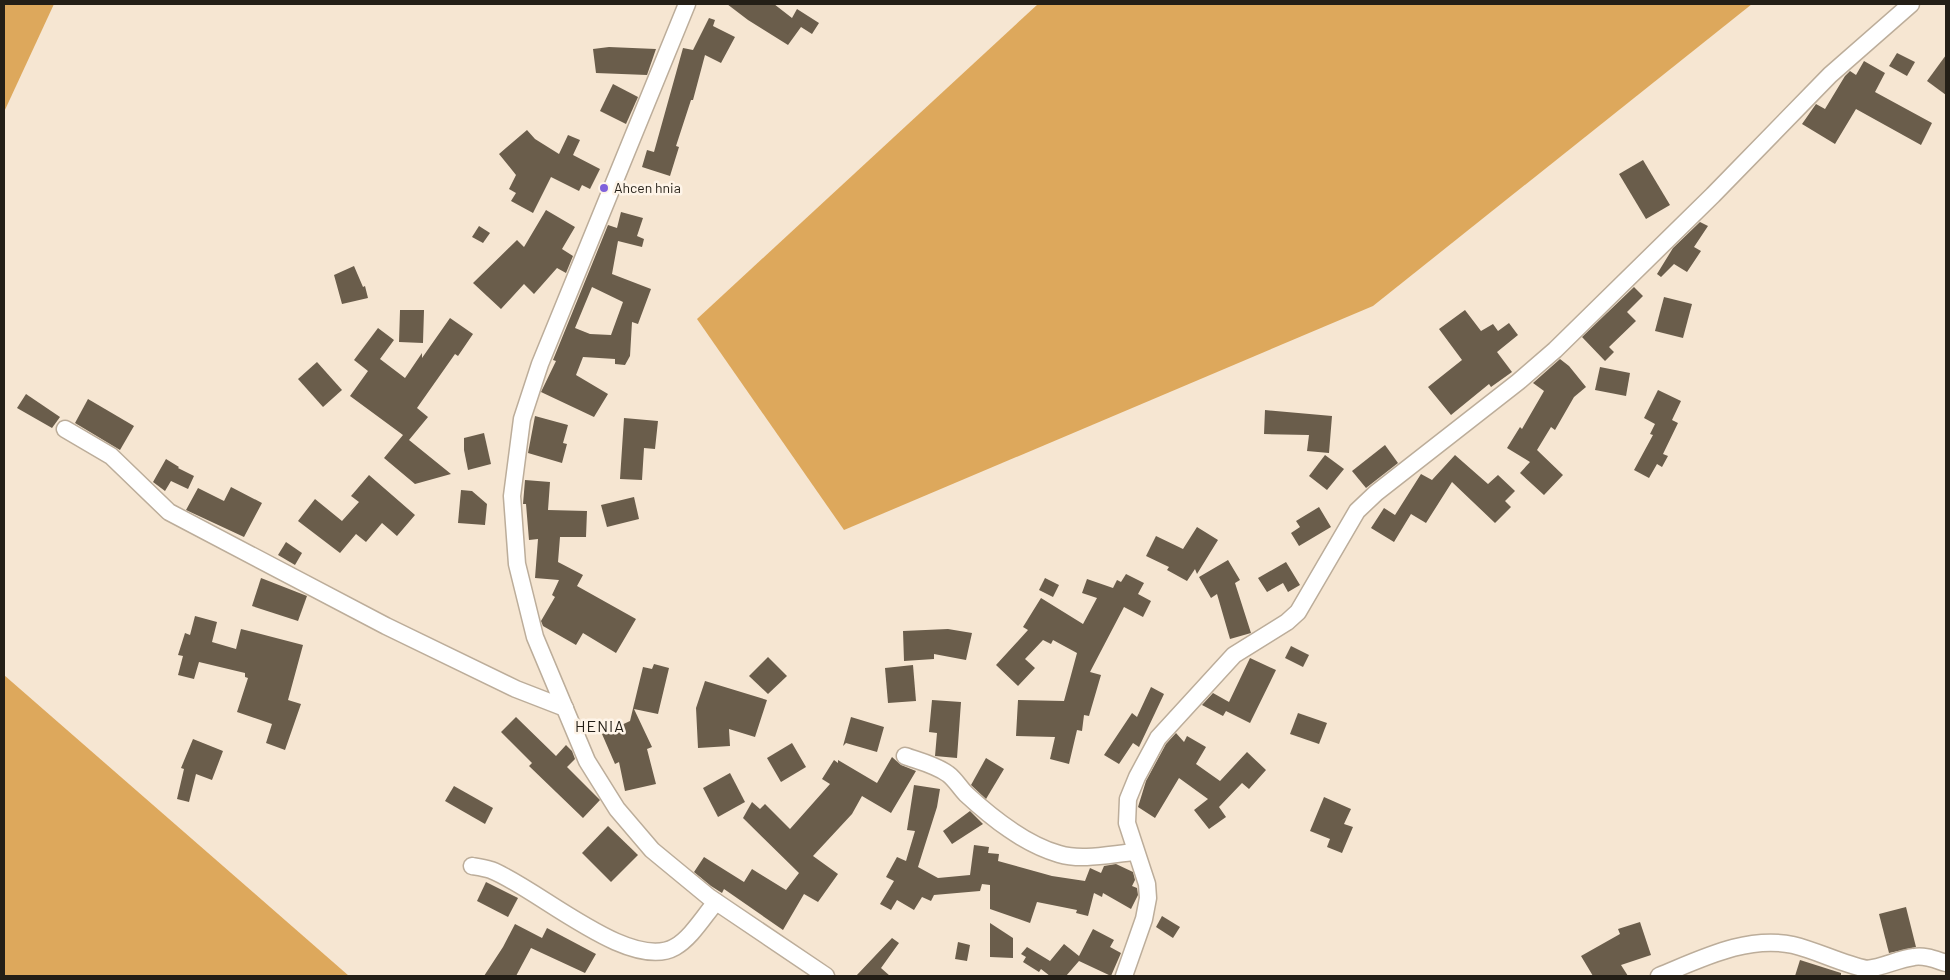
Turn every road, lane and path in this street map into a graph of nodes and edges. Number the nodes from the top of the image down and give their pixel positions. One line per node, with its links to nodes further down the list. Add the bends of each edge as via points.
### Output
1 (687, 4): 4 (street, via 544,355 522,419 512,496 517,564 535,637)
2 (1912, 4): 6 (street, via 1830,75 1714,195 1555,350 1357,511 1298,612 1234,655 1158,738 1128,799 1127,823)
3 (65, 429): 4 (street, via 111,456 169,512 386,626)
4 (565, 708): 8 (street, via 587,760 617,809 652,850)
5 (905, 756): 6 (street, via 949,774 973,800 1037,846 1077,857)
6 (1135, 852): 11 (street, via 1147,884 1148,898)
7 (472, 866): 8 (street, via 509,878 603,936 646,953 664,952 677,946)
8 (716, 902): 10 (street)
9 (1946, 963): 12 (street, via 1915,957 1879,968 1867,968 1793,945 1775,943 1724,950)
10 (826, 976)
11 (1124, 976)
12 (1660, 976)

